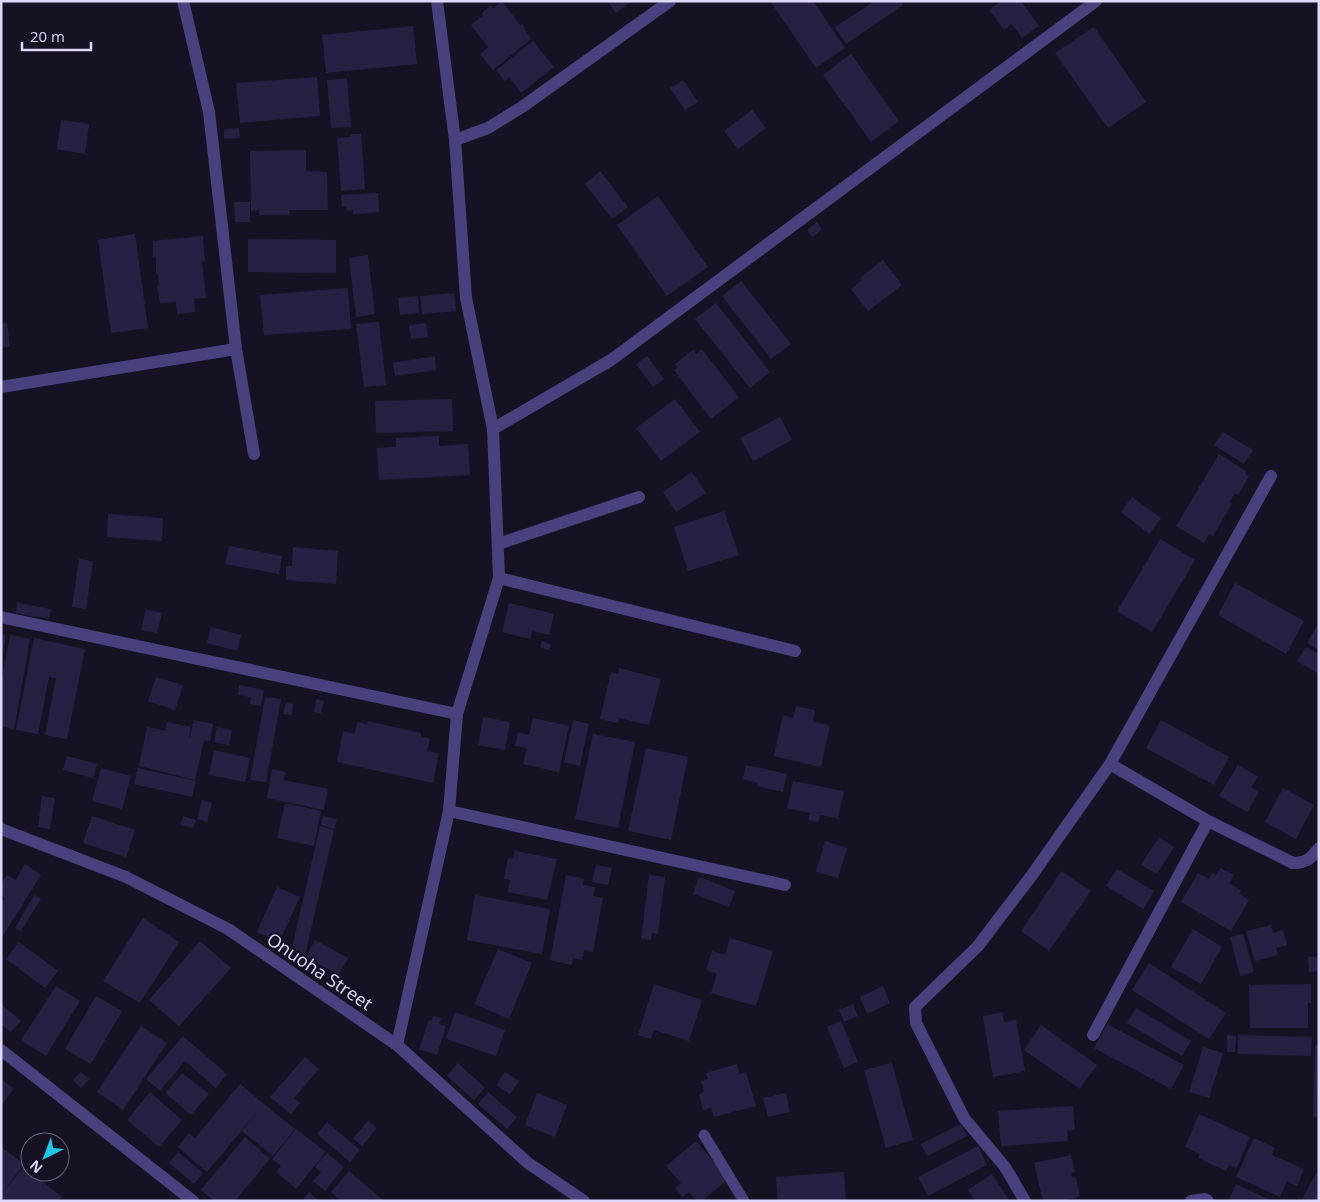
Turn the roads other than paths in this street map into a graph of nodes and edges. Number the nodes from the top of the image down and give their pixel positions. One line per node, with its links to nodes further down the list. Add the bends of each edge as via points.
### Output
1 (183, 1): 6 (street, via 209,112)
2 (437, 1): 5 (street)
3 (670, 1): 5 (street, via 522,107 488,128)
4 (1096, 1): 8 (street, via 611,360)
5 (455, 140): 8 (street, via 466,298)
6 (236, 349): 7 (street); 9 (street)
7 (1, 387)
8 (493, 429): 12 (street)
9 (254, 454)
10 (1271, 476): 17 (street)
11 (640, 497): 12 (street)
12 (498, 544): 13 (street)
13 (499, 578): 15 (street); 16 (street)
14 (1, 617): 16 (street)
15 (795, 651)
16 (457, 714): 18 (street)
17 (1110, 764): 19 (street); 30 (street, via 978,946 915,1007 916,1023 964,1118 1005,1167)
18 (449, 811): 22 (street); 24 (street)
19 (1208, 821): 21 (street, via 1293,863 1302,863); 23 (street)
20 (1, 830): 24 (street, Onuoha Street, via 126,877 228,929)
21 (1319, 848)
22 (785, 885)
23 (1093, 1035)
24 (397, 1045): 28 (street, Onuoha Street, via 528,1163)
25 (1, 1050): 27 (street)
26 (704, 1135): 29 (lane)
27 (193, 1201)
28 (584, 1201)
29 (744, 1201)
30 (1025, 1201)
31 (1191, 1201): 32 (street)
32 (1208, 1201)

